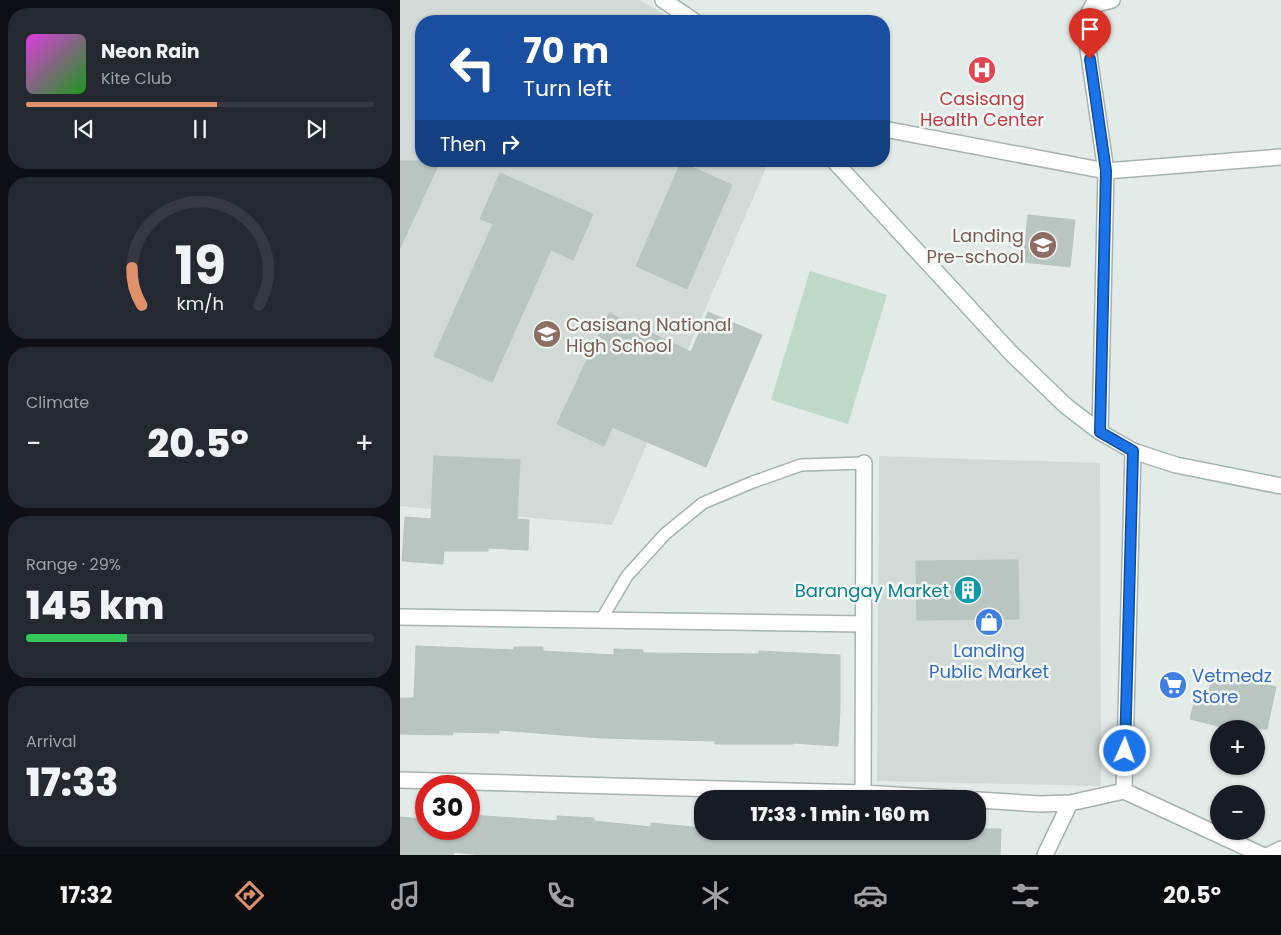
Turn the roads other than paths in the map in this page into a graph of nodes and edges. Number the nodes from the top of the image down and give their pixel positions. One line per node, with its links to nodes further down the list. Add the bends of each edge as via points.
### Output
1 (663, 0): 3 (street)
2 (1112, 0): 7 (street, via 1093,5 1084,22)
3 (685, 15)
4 (890, 130): 7 (street)
5 (1281, 157): 7 (street)
6 (840, 167): 8 (street, via 1011,353 1066,406)
7 (1106, 171): 8 (street)
8 (1100, 432): 9 (street)
9 (1133, 451): 11 (street, via 1176,465); 18 (street)
10 (864, 463): 13 (lane, via 801,465 703,503 665,534 627,576); 14 (street)
11 (1281, 486)
12 (400, 617): 13 (street)
13 (601, 620): 14 (street)
14 (863, 624): 17 (street)
15 (400, 780): 16 (street)
16 (756, 790)
17 (863, 790)
18 (1124, 791): 20 (street); 23 (street)
19 (986, 801): 20 (street)
20 (1070, 803): 22 (street)
21 (1281, 850): 24 (street)
22 (1045, 855)
23 (1262, 855)
24 (1268, 855)

